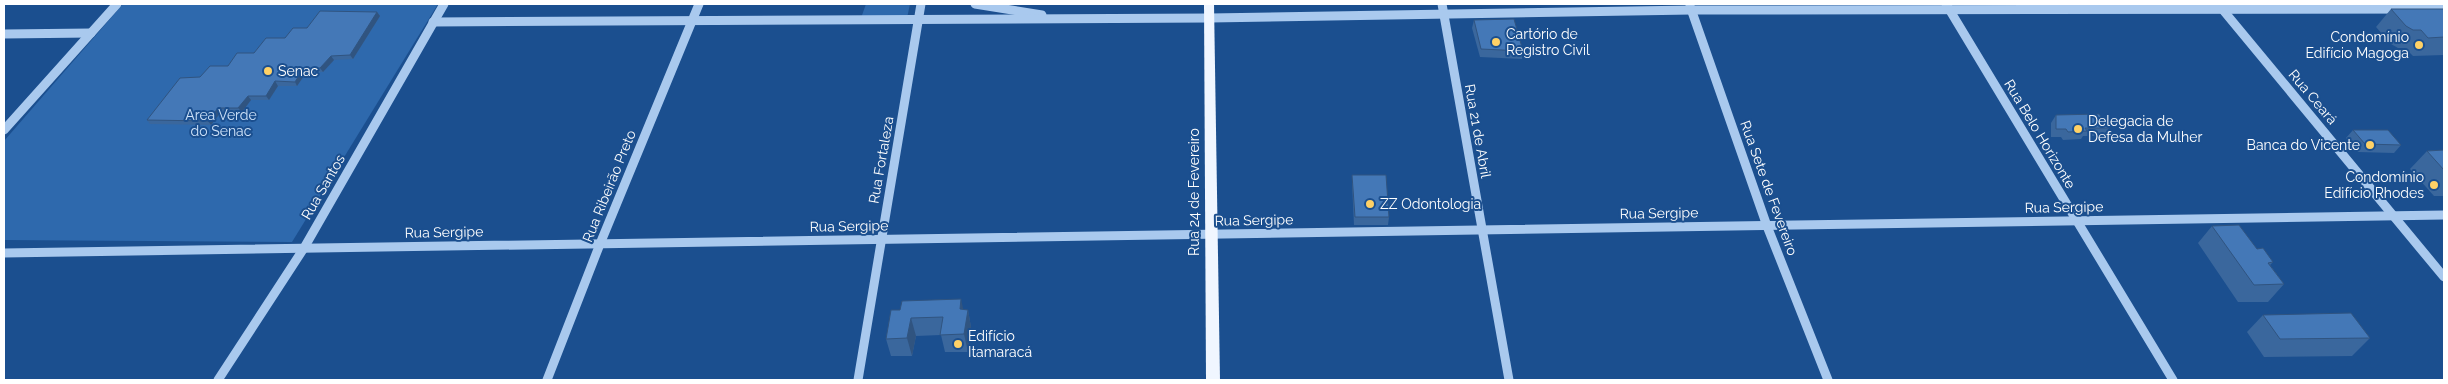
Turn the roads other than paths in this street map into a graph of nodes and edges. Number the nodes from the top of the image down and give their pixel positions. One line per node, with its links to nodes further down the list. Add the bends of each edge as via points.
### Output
1 (117, 4): 18 (street)
2 (444, 4): 17 (street, Rua Santos)
3 (699, 4): 15 (street, Rua Ribeirão Preto)
4 (921, 4): 16 (street, Rua Fortaleza)
5 (976, 4): 14 (street)
6 (1209, 4): 13 (main road, Rua 24 de Fevereiro)
7 (1442, 4): 12 (street, Rua 21 de Abril)
8 (1691, 7): 9 (street); 12 (street); 24 (street, Rua Sete de Fevereiro)
9 (1948, 7): 10 (street); 23 (street, Rua Belo Horizonte)
10 (2221, 7): 11 (street); 22 (street, Rua Ceará)
11 (2444, 9)
12 (1443, 13): 13 (street); 25 (street, Rua 21 de Abril)
13 (1210, 18): 14 (street); 26 (main road, Rua 24 de Fevereiro)
14 (1065, 19): 16 (street)
15 (692, 20): 16 (street); 17 (street); 28 (street, Rua Ribeirão Preto)
16 (919, 21): 27 (street, Rua Fortaleza)
17 (433, 22): 29 (street, Rua Santos)
18 (91, 33): 19 (street); 20 (street)
19 (4, 34)
20 (4, 130)
21 (2444, 215): 22 (street, Rua Sergipe)
22 (2393, 216): 23 (street, Rua Sergipe); 31 (street, Rua Ceará)
23 (2076, 221): 24 (street, Rua Sergipe); 38 (street, Rua Belo Horizonte)
24 (1767, 226): 25 (street, Rua Sergipe); 37 (street, Rua Sete de Fevereiro)
25 (1482, 230): 26 (street, Rua Sergipe); 36 (street, Rua 21 de Abril)
26 (1210, 234): 27 (street, Rua Sergipe); 35 (main road, Rua 24 de Fevereiro)
27 (881, 239): 28 (street, Rua Sergipe); 34 (street, Rua Fortaleza)
28 (600, 244): 29 (street, Rua Sergipe); 33 (street, Rua Ribeirão Preto)
29 (304, 248): 30 (street, Rua Sergipe); 32 (street, Rua Santos)
30 (4, 253)
31 (2444, 278)
32 (218, 380)
33 (547, 380)
34 (858, 380)
35 (1213, 380)
36 (1509, 380)
37 (1828, 380)
38 (2173, 380)

